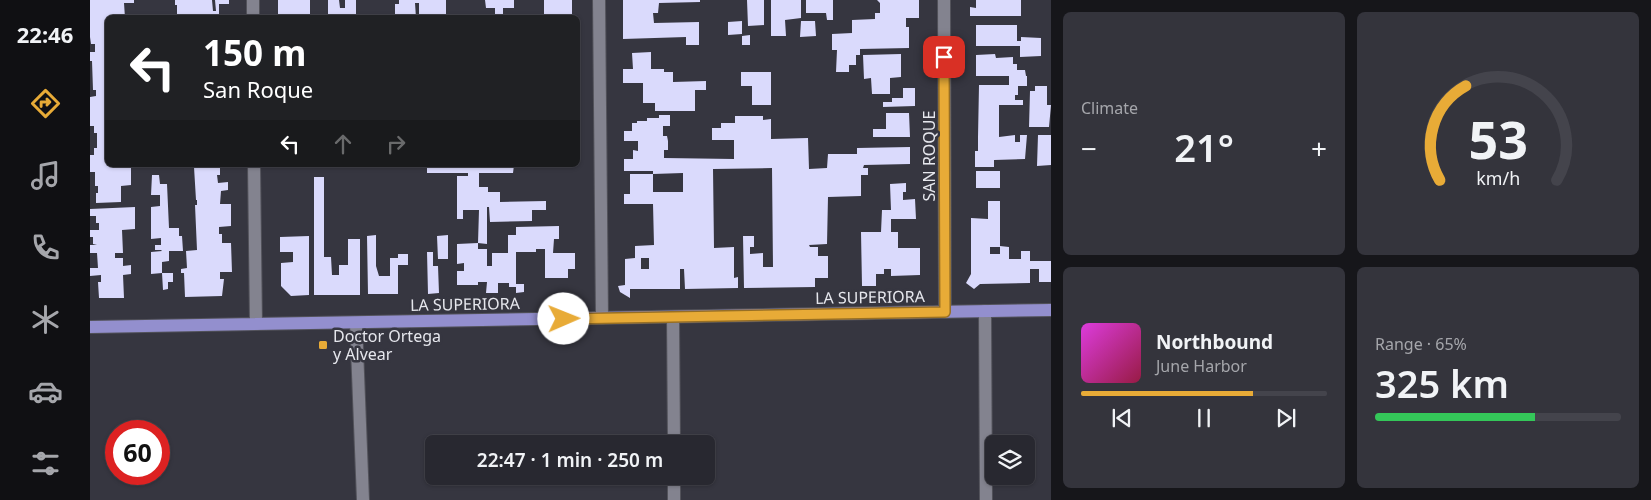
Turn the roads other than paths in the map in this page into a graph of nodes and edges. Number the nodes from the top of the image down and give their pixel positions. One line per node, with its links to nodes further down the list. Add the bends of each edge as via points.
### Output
1 (253, 0): 4 (street)
2 (599, 0): 10 (street)
3 (944, 0): 8 (street, SAN ROQUE)
4 (253, 15)
5 (254, 167): 12 (street)
6 (1051, 310): 7 (main road, LA SUPERIORA)
7 (985, 311): 8 (main road, LA SUPERIORA); 18 (street)
8 (945, 312): 9 (main road, LA SUPERIORA)
9 (673, 316): 10 (main road, LA SUPERIORA); 14 (street)
10 (602, 318): 11 (main road, LA SUPERIORA)
11 (356, 322): 12 (main road, LA SUPERIORA); 16 (street)
12 (256, 324): 13 (main road, LA SUPERIORA)
13 (90, 328)
14 (674, 435)
15 (674, 485): 17 (street)
16 (363, 500)
17 (674, 500)
18 (986, 500)

